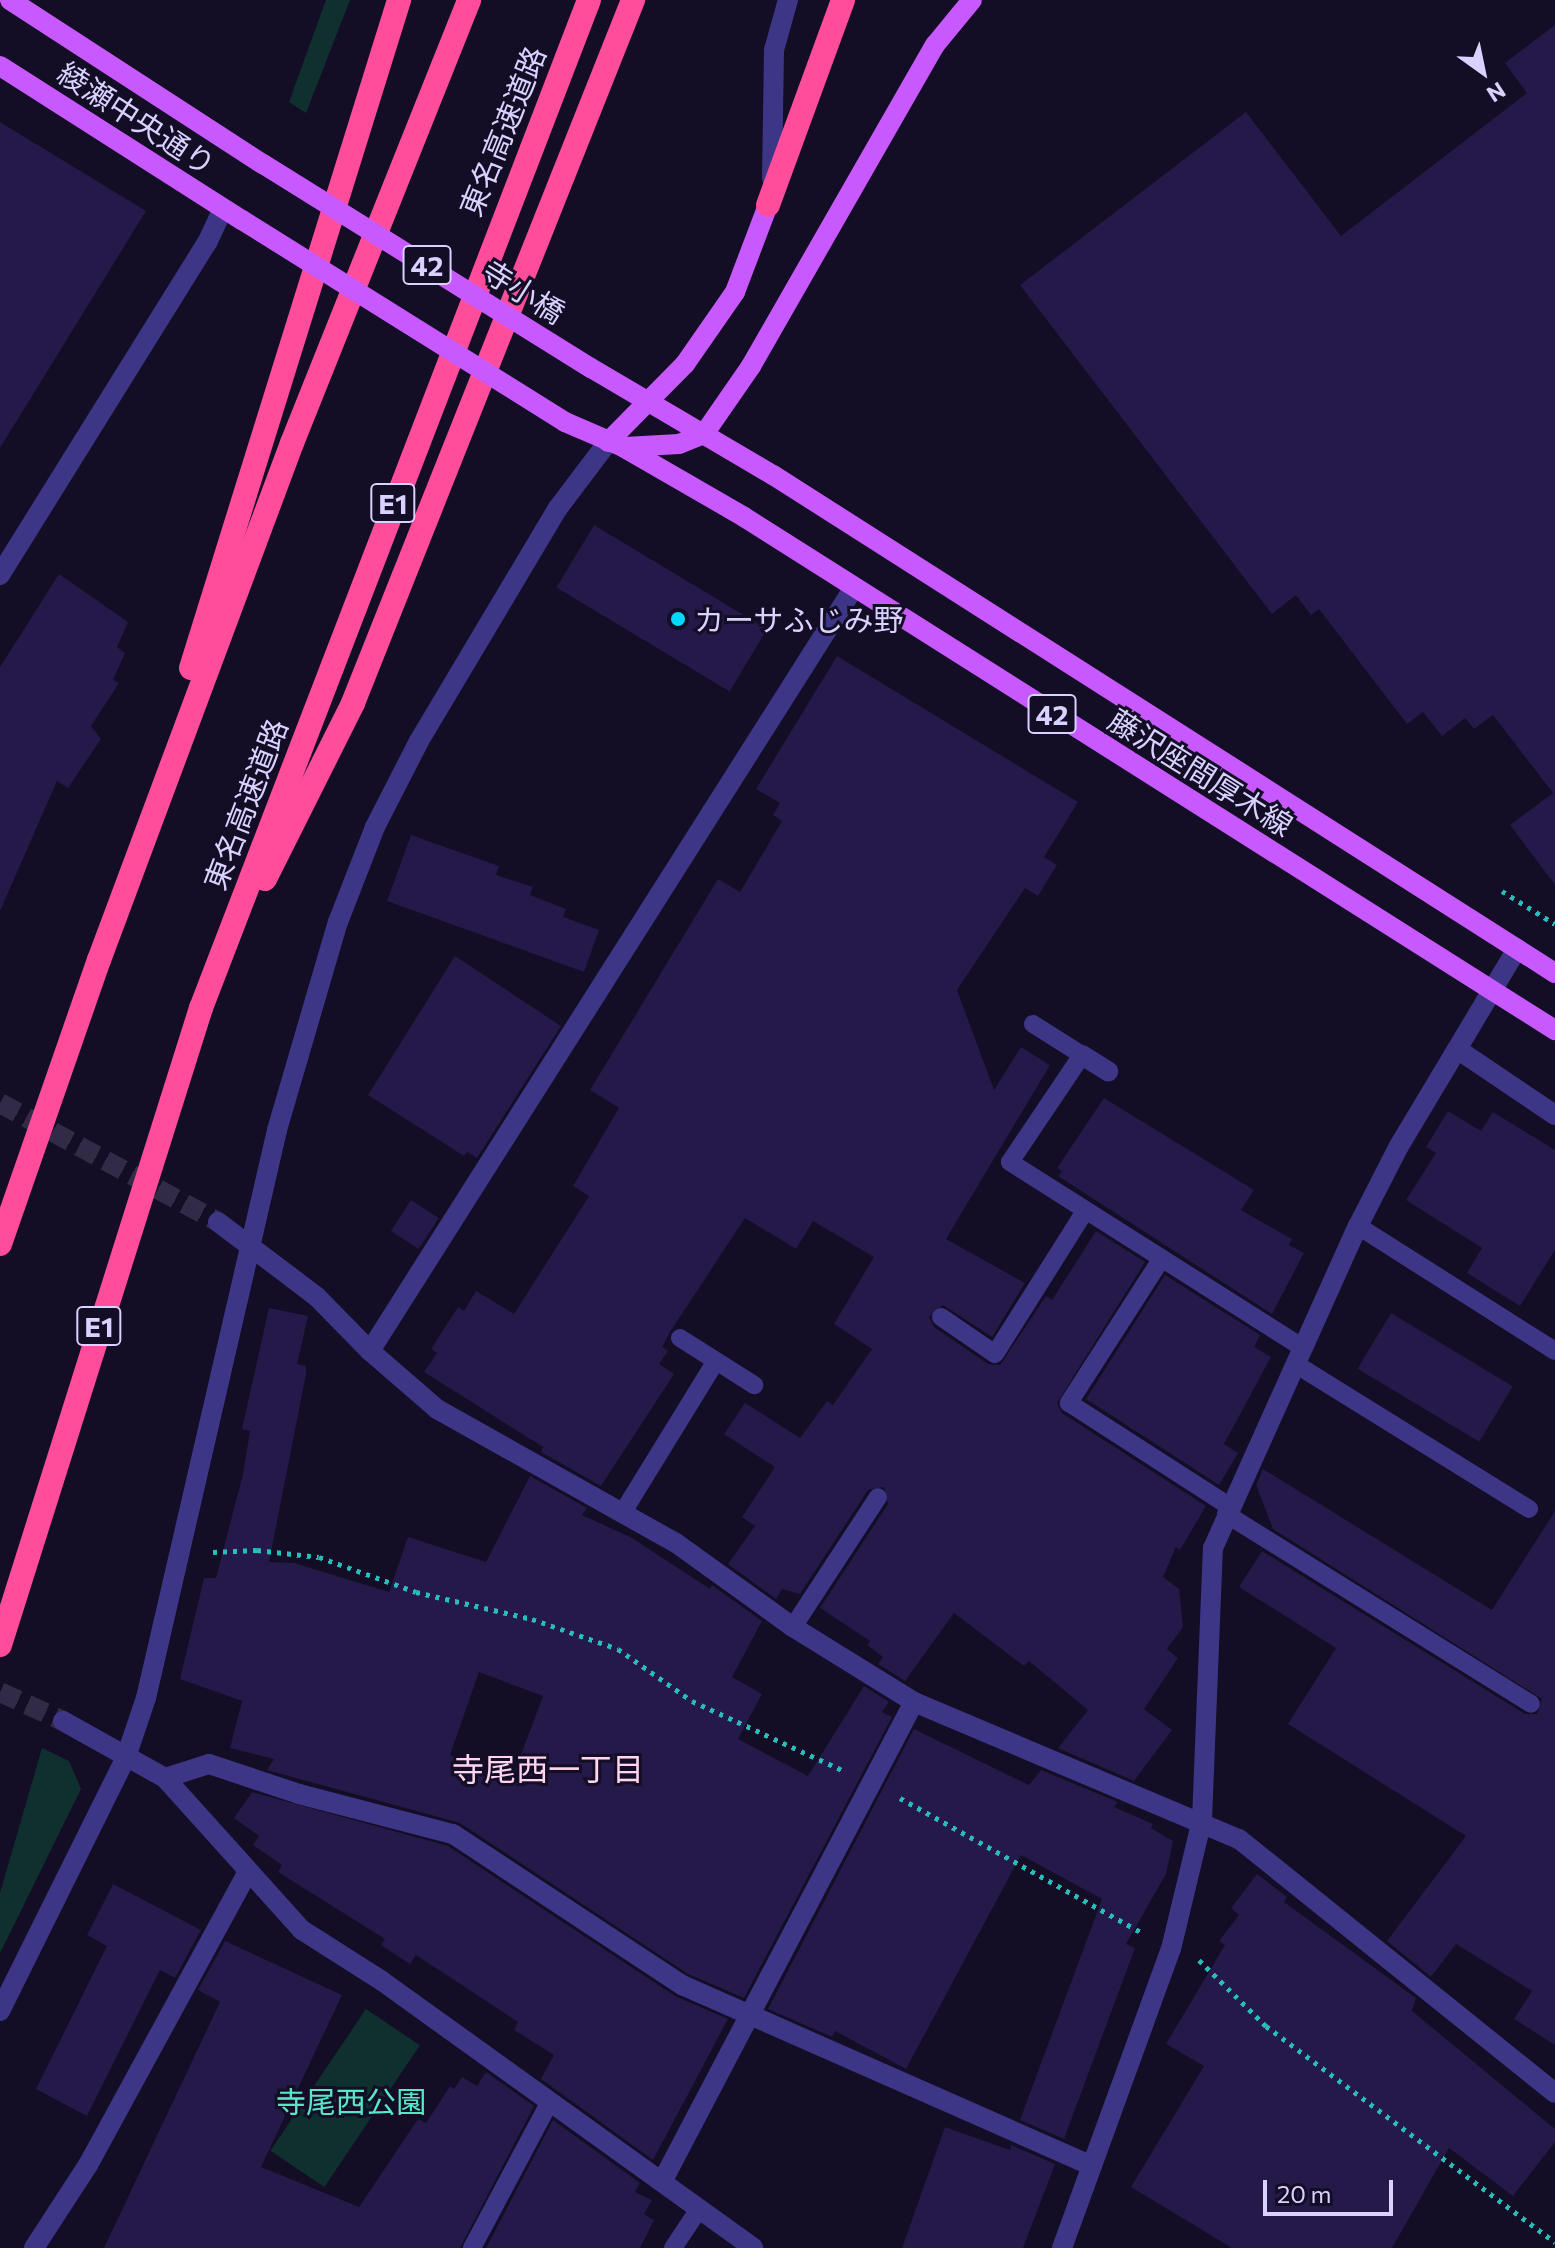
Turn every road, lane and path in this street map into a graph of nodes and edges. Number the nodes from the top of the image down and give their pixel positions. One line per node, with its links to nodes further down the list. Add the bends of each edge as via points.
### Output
1 (10, 0): 10 (main road, 綾瀬中央通り / 42)
2 (399, 0): 22 (highway)
3 (469, 0): 22 (highway, via 292,443)
4 (589, 0): 25 (highway, 東名高速道路 / E1)
5 (633, 0): 25 (highway, via 353,703)
6 (788, 0): 11 (street, via 774,50 775,137)
7 (843, 0): 11 (highway)
8 (972, 0): 15 (main road, via 935,45 751,366)
9 (0, 66): 12 (main road, 綾瀬中央通り / 42)
10 (263, 164): 13 (main road, 寺小橋 / 42, bridge)
11 (768, 205): 13 (main road, via 735,292 685,364)
12 (223, 209): 14 (main road, 綾瀬中央通り / 42, bridge); 17 (street, via 207,243)
13 (649, 401): 15 (main road, 42); 16 (main road)
14 (565, 422): 16 (main road, 藤沢座間厚木線 / 42)
15 (704, 434): 16 (main road, via 679,444); 21 (main road, 藤沢座間厚木線 / 42)
16 (616, 445): 18 (main road, 藤沢座間厚木線 / 42); 36 (street, via 558,508 419,741 375,827 305,1025)
17 (0, 575)
18 (853, 589): 24 (main road, 藤沢座間厚木線 / 42); 40 (street)
19 (1502, 891): 20 (path)
20 (1555, 924)
21 (1517, 949): 23 (main road, 藤沢座間厚木線 / 42); 24 (street)
22 (99, 960): 35 (highway)
23 (1555, 973)
24 (1493, 991): 27 (main road, 藤沢座間厚木線 / 42); 28 (street)
25 (201, 1008): 51 (highway, 東名高速道路 / E1)
26 (1033, 1024): 29 (lane)
27 (1555, 1030)
28 (1457, 1049): 31 (street); 34 (street)
29 (1082, 1055): 30 (street); 32 (lane, via 1010,1162)
30 (1108, 1071)
31 (1555, 1115)
32 (1085, 1211): 37 (lane); 38 (lane, via 995,1354)
33 (218, 1222): 36 (street)
34 (1358, 1226): 41 (lane); 42 (street)
35 (0, 1244)
36 (251, 1247): 40 (street, via 316,1296); 49 (street)
37 (1160, 1261): 42 (lane); 47 (lane, via 1069,1403)
38 (941, 1317)
39 (680, 1338): 43 (lane)
40 (370, 1351): 48 (street, via 437,1409 484,1439)
41 (1555, 1351)
42 (1300, 1356): 46 (lane); 47 (street)
43 (716, 1361): 44 (lane); 48 (lane)
44 (754, 1385)
45 (878, 1497): 50 (lane)
46 (1529, 1509)
47 (1228, 1510): 53 (lane); 58 (street, via 1208,1572)
48 (623, 1512): 50 (street)
49 (179, 1553): 55 (street, via 146,1698); 57 (path, via 257,1550 319,1557 416,1592 532,1619 618,1649 692,1701 783,1747)
50 (793, 1627): 52 (street)
51 (0, 1645)
52 (914, 1702): 57 (street); 58 (street)
53 (1531, 1704)
54 (63, 1721): 55 (street)
55 (126, 1757): 56 (street); 61 (street)
56 (165, 1778): 59 (street, via 211,1823); 62 (street, via 209,1764 299,1794 387,1812 453,1834 682,1985)
57 (873, 1783): 60 (path); 62 (street)
58 (1202, 1820): 60 (street); 63 (street, via 1239,1839)
59 (247, 1873): 64 (street, via 302,1930); 69 (street, via 88,2165)
60 (1173, 1943): 65 (street); 68 (path, via 1266,2026)
61 (0, 2011)
62 (749, 2018): 65 (street); 66 (street)
63 (1552, 2085)
64 (550, 2101): 66 (street); 70 (lane)
65 (1092, 2166): 73 (street)
66 (663, 2180): 67 (street)
67 (699, 2209): 71 (lane); 72 (street)
68 (1555, 2242)
69 (34, 2248)
70 (472, 2248)
71 (673, 2248)
72 (753, 2248)
73 (1062, 2248)

